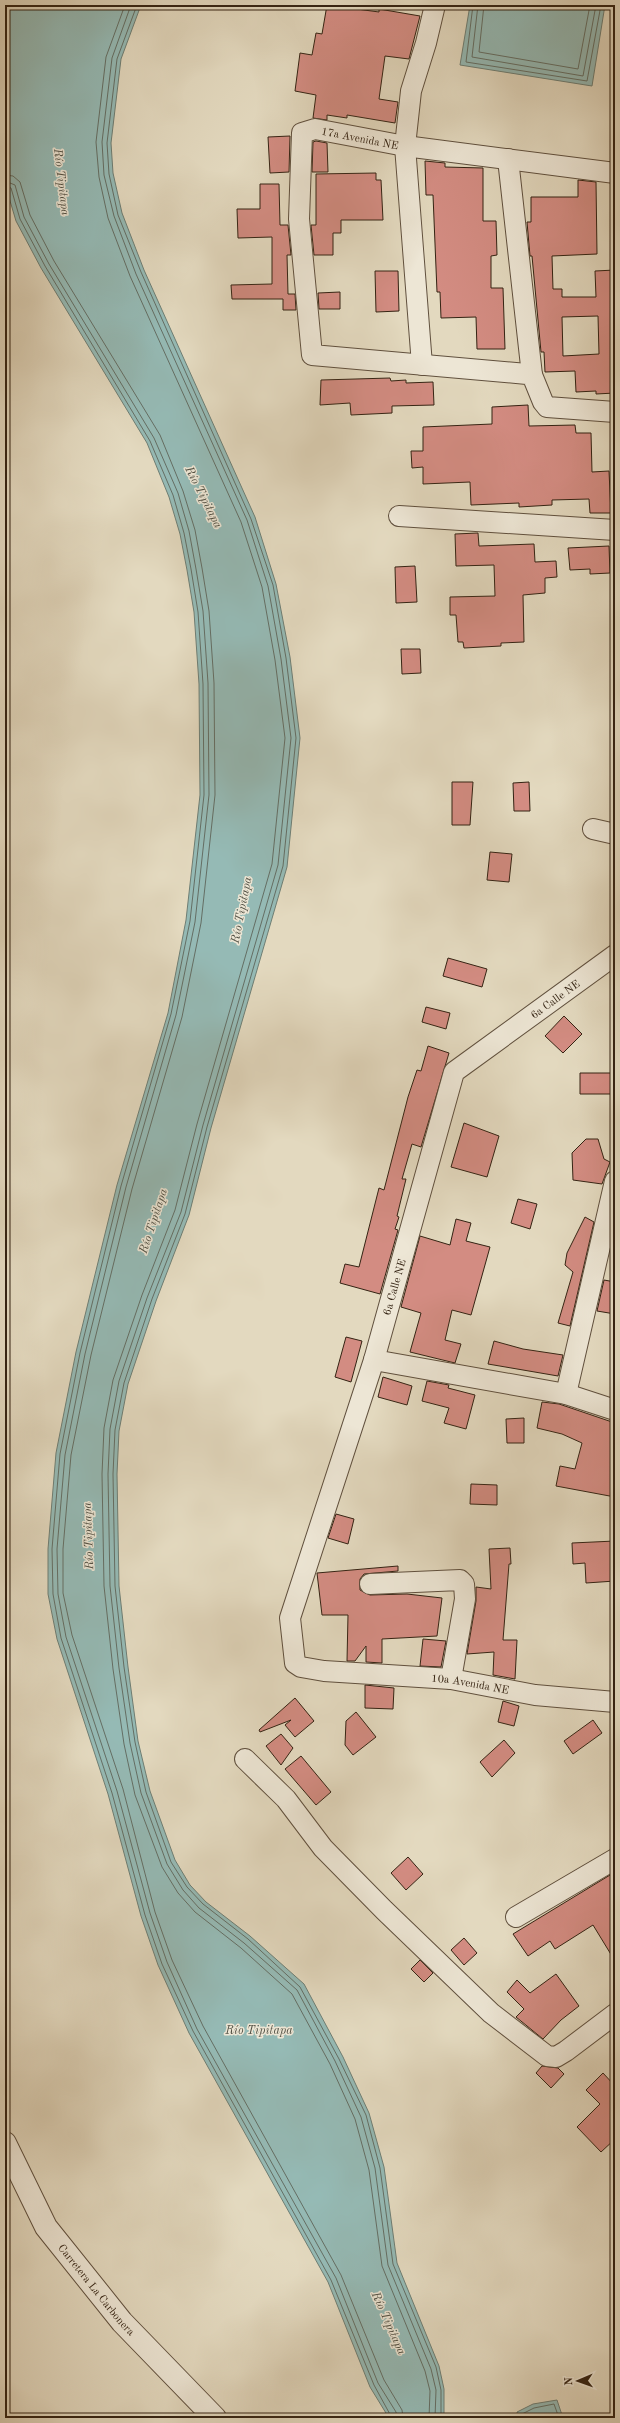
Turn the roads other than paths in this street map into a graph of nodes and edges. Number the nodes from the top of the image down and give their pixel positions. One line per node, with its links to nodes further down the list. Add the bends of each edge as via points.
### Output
1 (435, 5): 2 (street, via 411,91)
2 (405, 146): 3 (street, 17a Avenida NE); 5 (street); 5 (street, 17a Avenida NE, via 315,129 302,133 299,219 312,355)
3 (508, 159): 4 (street, 17a Avenida NE); 6 (street)
4 (614, 176)
5 (422, 365): 6 (street)
6 (532, 375): 7 (street, via 547,407)
7 (615, 412)
8 (399, 516): 9 (street)
9 (615, 530)
10 (593, 830): 11 (street)
11 (615, 834)
12 (615, 955): 14 (street, 6a Calle NE, via 454,1072)
13 (615, 1181): 15 (street)
14 (374, 1360): 15 (street); 18 (street, 6a Calle NE, via 290,1618 295,1662 301,1667)
15 (566, 1394): 16 (street)
16 (615, 1410)
17 (370, 1584): 19 (street, via 460,1580 464,1584 465,1599)
18 (324, 1671): 19 (street, 10a Avenida NE)
19 (451, 1678): 20 (street, 10a Avenida NE, via 535,1695)
20 (615, 1702)
21 (246, 1760): 24 (street, via 286,1799 323,1848 384,1910 491,2013 547,2056 556,2057 566,2051)
22 (615, 1859): 23 (street)
23 (516, 1917)
24 (615, 2014)
25 (5, 2143): 26 (street, Carretera La Carbonera, via 46,2227 122,2322)
26 (215, 2418)

